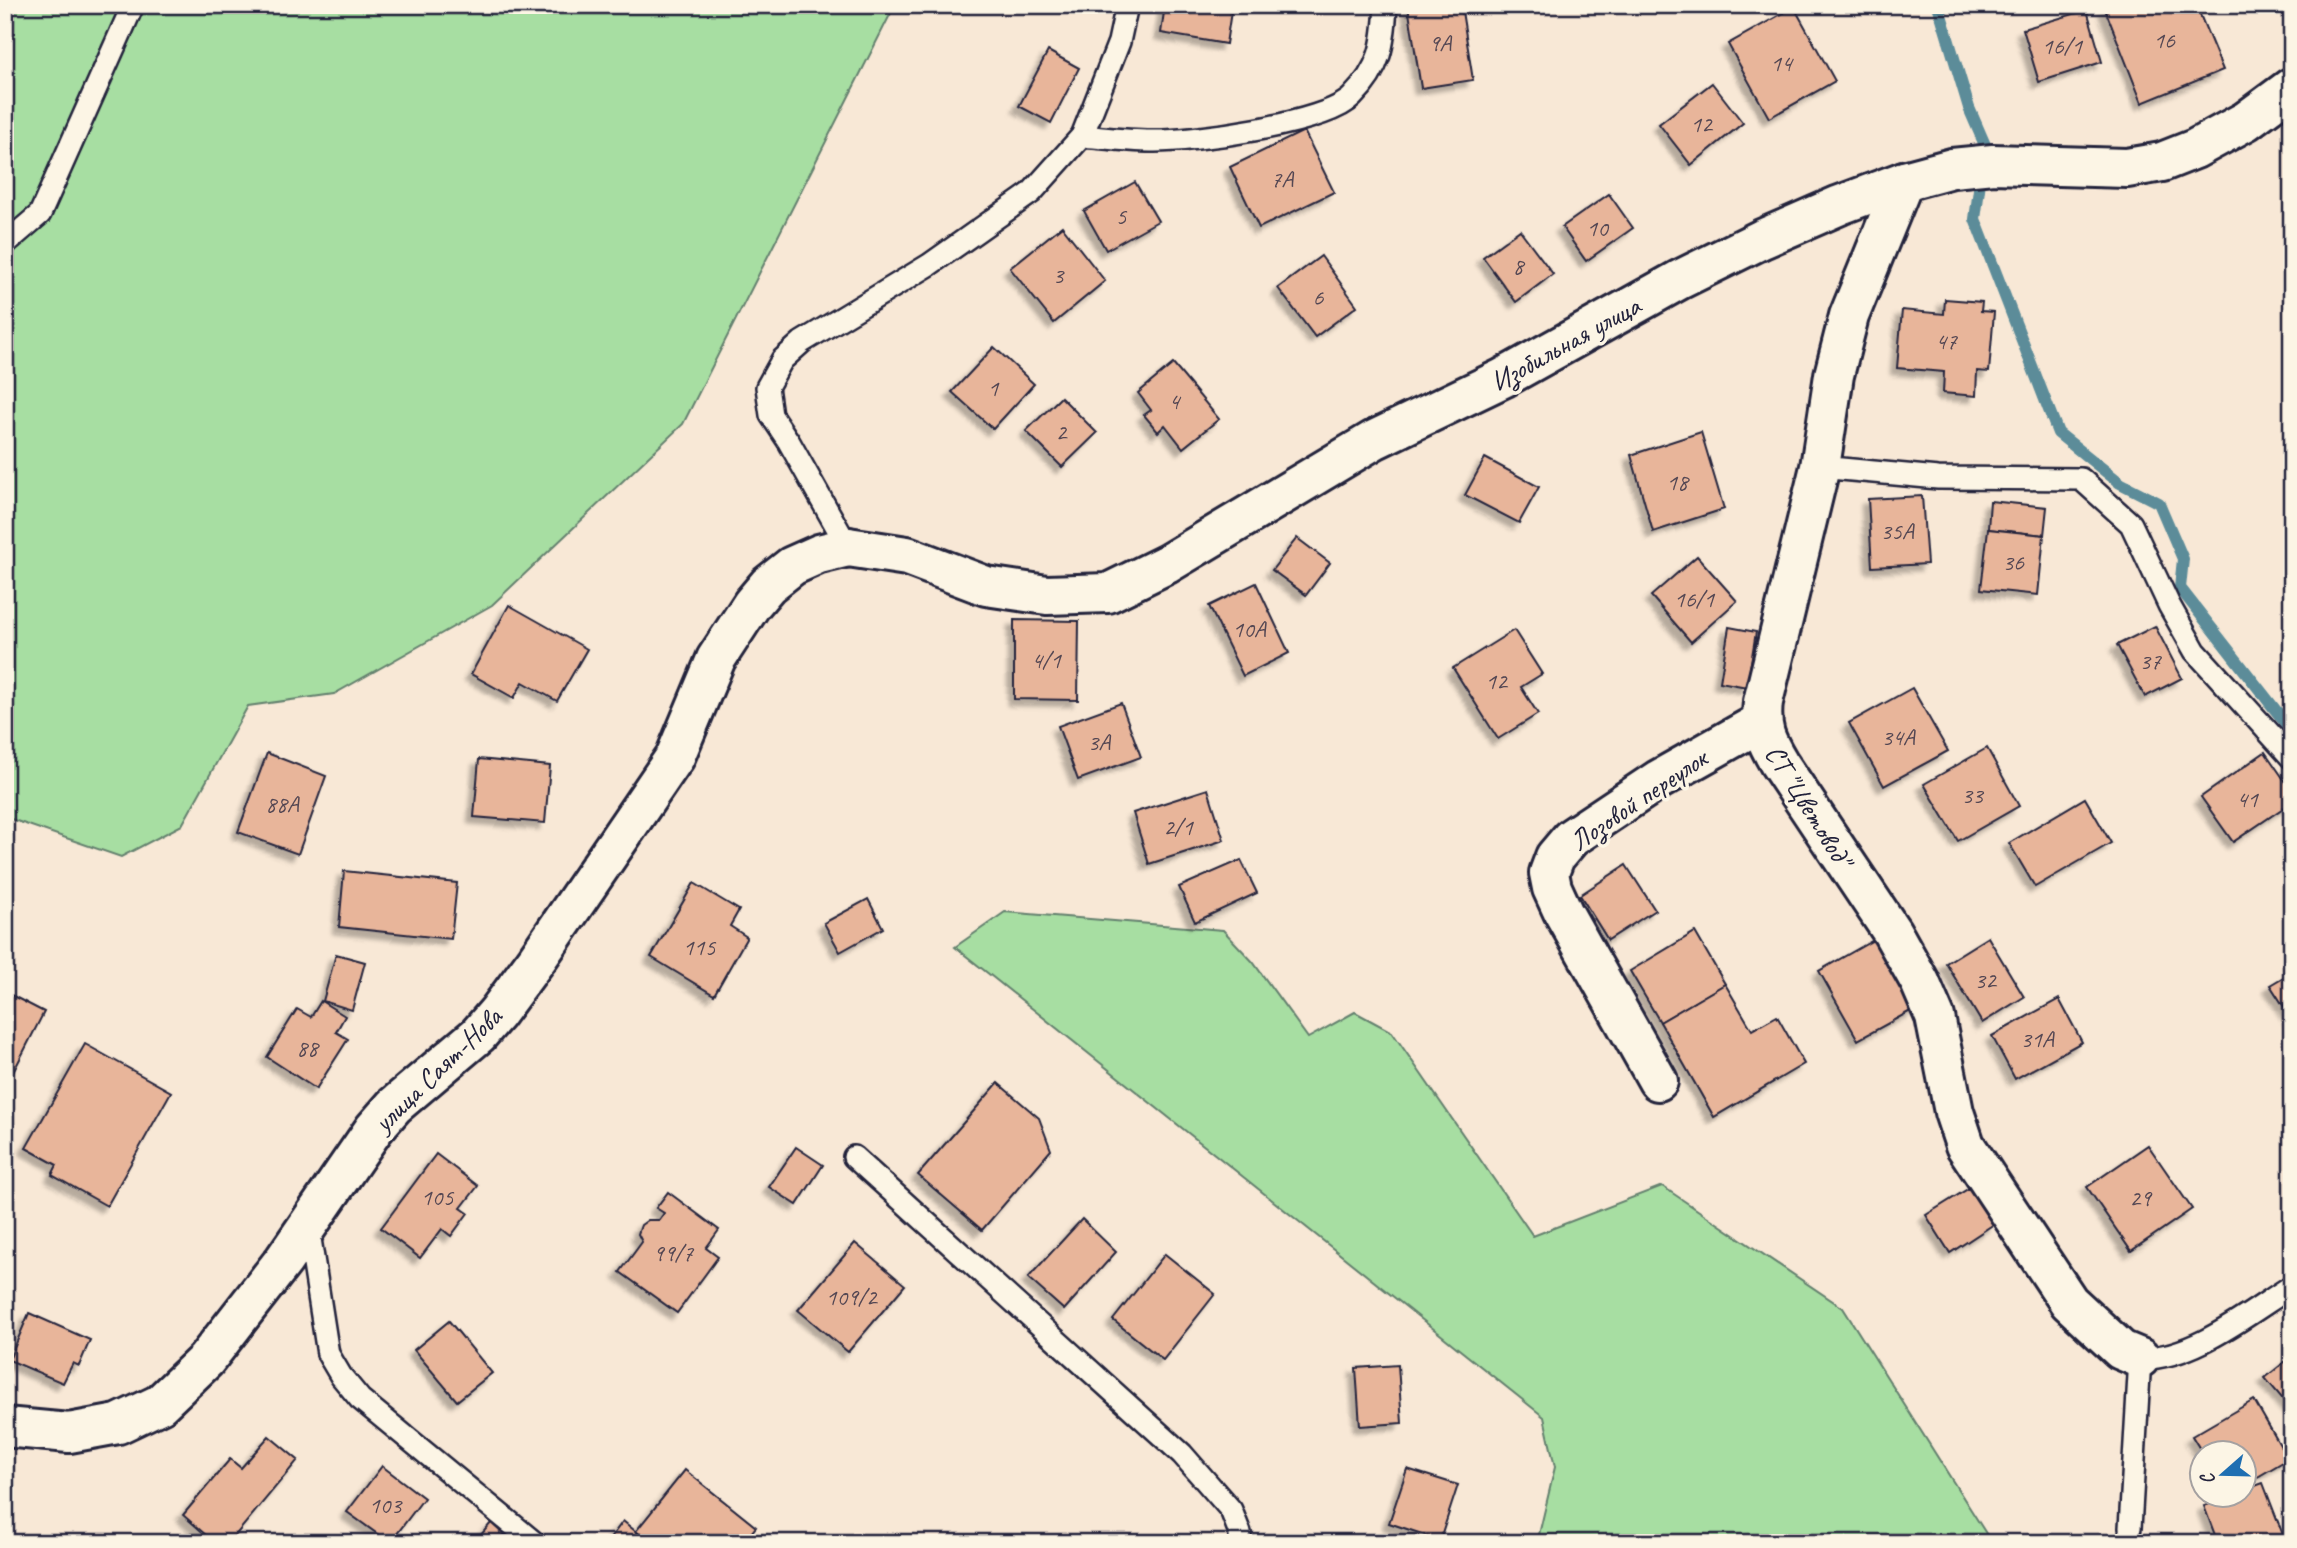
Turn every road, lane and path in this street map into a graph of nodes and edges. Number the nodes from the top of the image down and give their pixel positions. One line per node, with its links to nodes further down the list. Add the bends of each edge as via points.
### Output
1 (133, 5): 7 (lane, via 40,214)
2 (1127, 5): 5 (lane, via 1119,42)
3 (1386, 5): 5 (lane, via 1384,44 1372,73 1350,99 1324,113 1214,136 1153,141)
4 (2292, 87): 6 (street, Изобильная улица, via 2246,121 2162,162 2127,169 1993,164 1952,168)
5 (1082, 136): 9 (lane, via 1031,193 929,265 802,342 782,360 767,387 771,415)
6 (1904, 181): 8 (street, СТ "Цветовод", via 1849,316 1834,375); 9 (street, Изобильная улица, via 1818,215 1679,280 1503,378 1374,440 1167,564 1108,593 1047,595 986,586 907,556)
7 (5, 244)
8 (1820, 467): 10 (street, СТ "Цветовод"); 11 (lane, via 1938,478 2081,478 2131,524 2195,651)
9 (848, 547): 14 (street, улица Саят-Нова, via 792,566 752,604 716,659 675,757 537,959 478,1035 394,1106 374,1129)
10 (1760, 722): 12 (street, Лозовой переулок, via 1658,780 1571,838 1549,873 1563,912); 16 (street, СТ "Цветовод", via 1779,763 1892,932 1920,982 1935,1017 1965,1145 2069,1302 2122,1350)
11 (2292, 758)
12 (1658, 1082)
13 (854, 1157): 20 (lane, via 1182,1454 1231,1510)
14 (308, 1226): 17 (street, улица Саят-Нова, via 206,1360 160,1404 118,1424 69,1433); 19 (lane, via 322,1327 328,1354 341,1376 360,1399)
15 (2292, 1286): 16 (lane, via 2179,1353)
16 (2140, 1358): 18 (lane)
17 (5, 1427)
18 (2130, 1528)
19 (535, 1543)
20 (1240, 1543)

